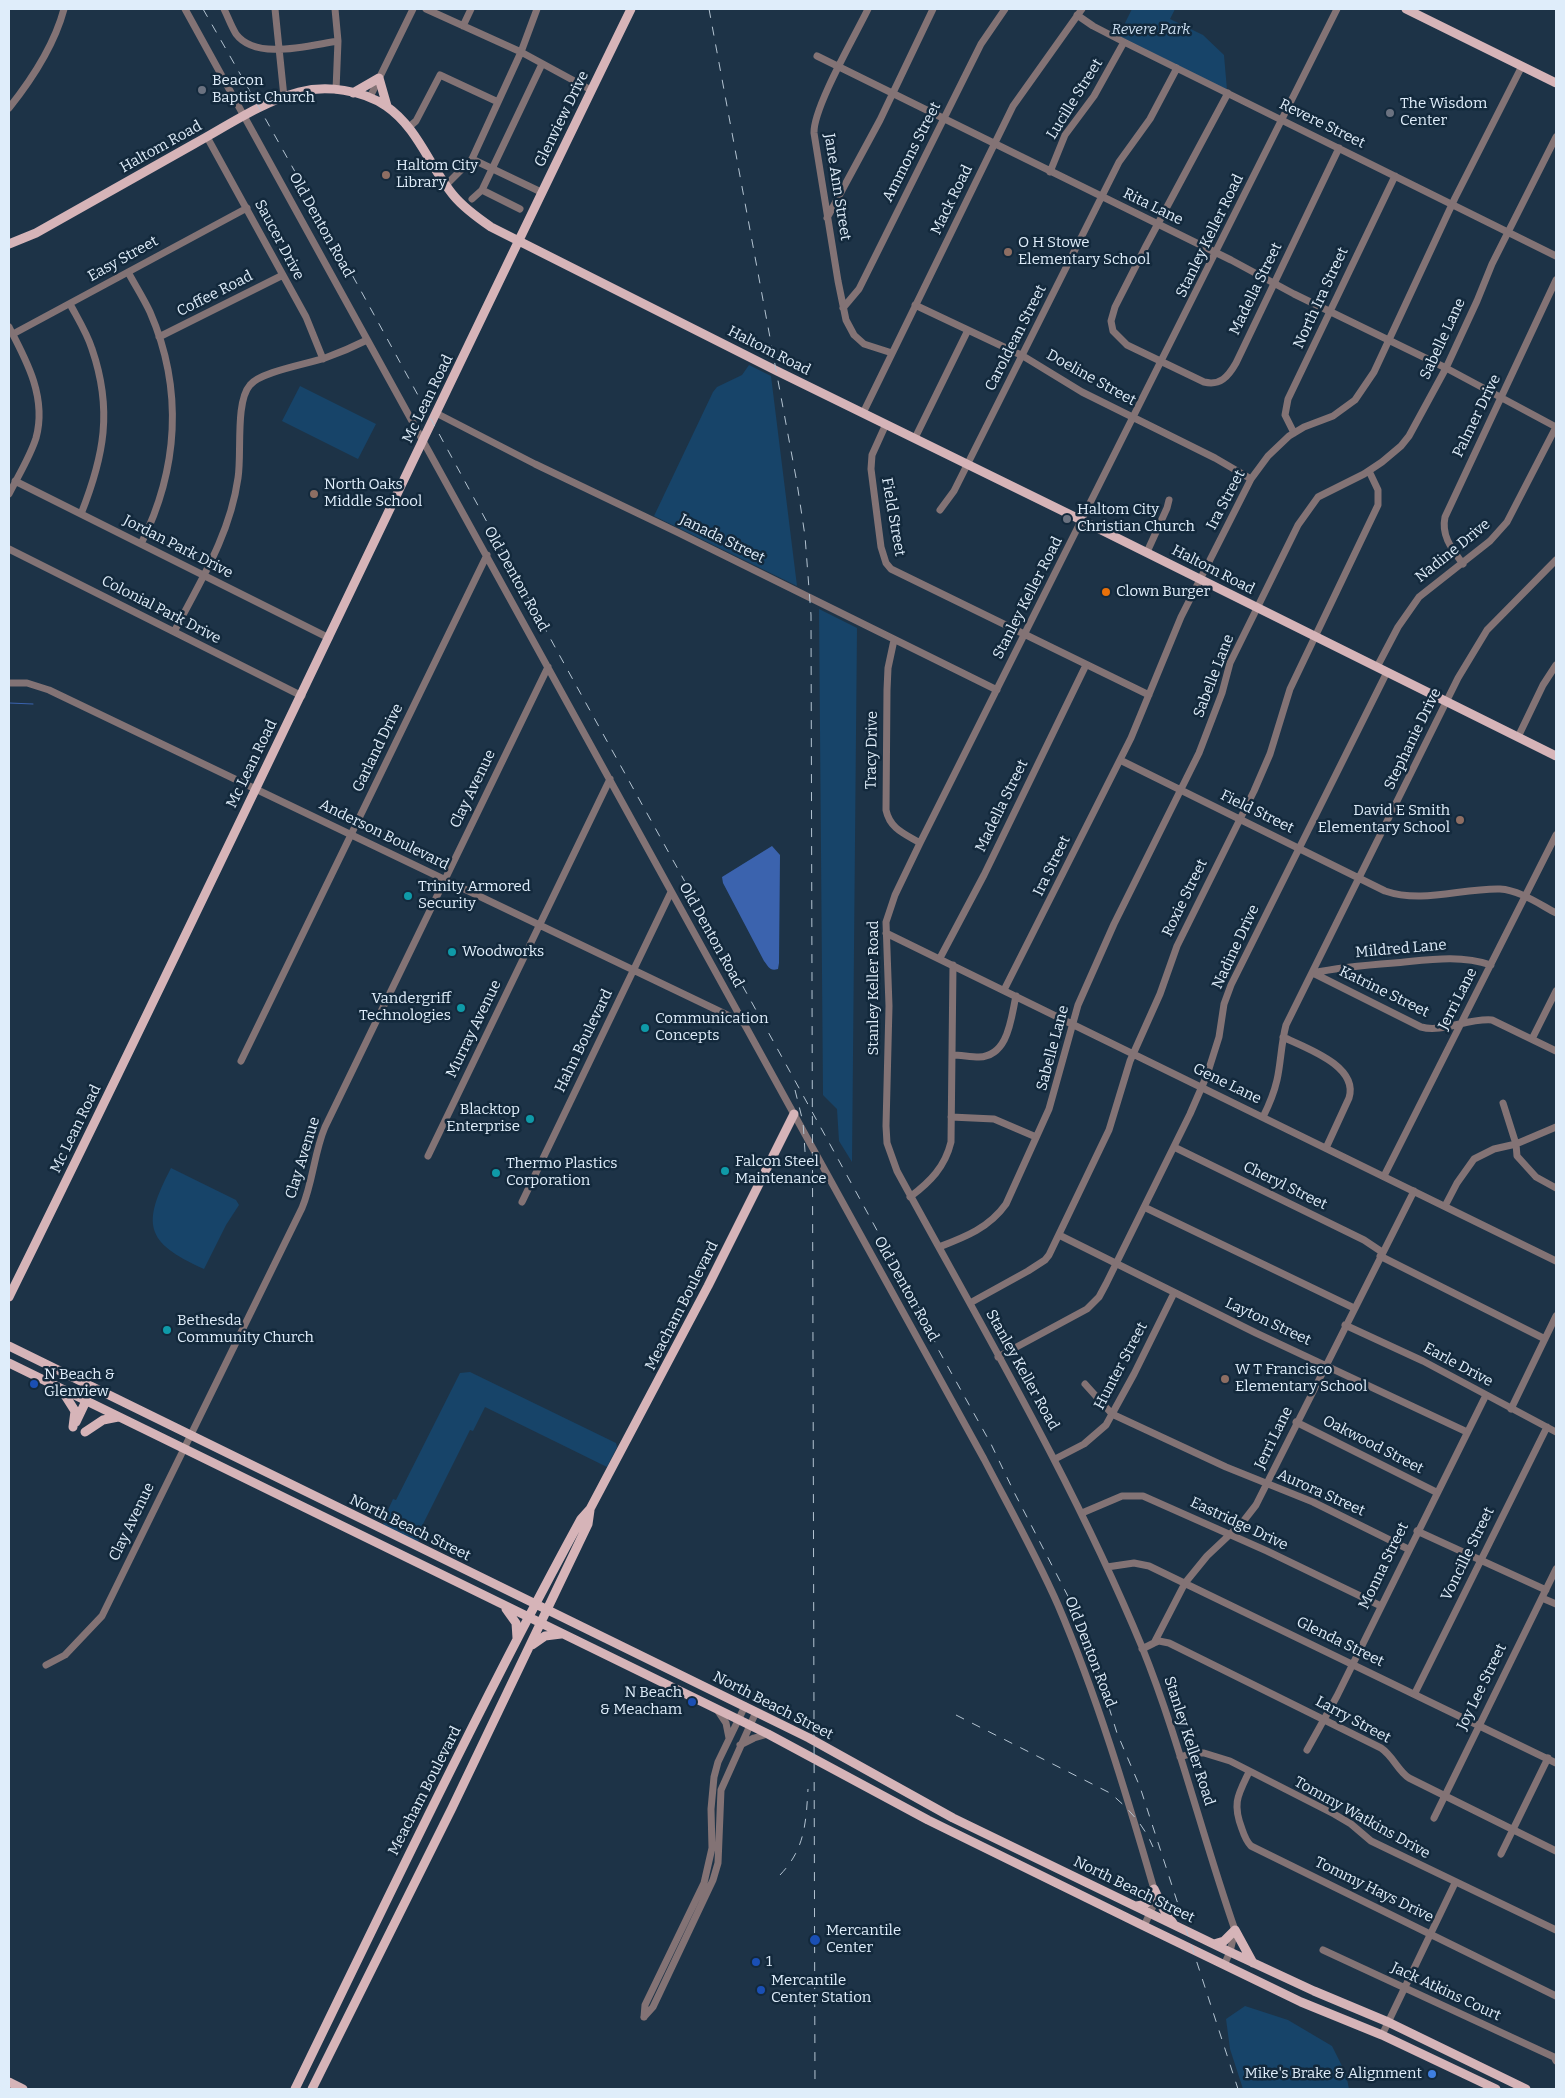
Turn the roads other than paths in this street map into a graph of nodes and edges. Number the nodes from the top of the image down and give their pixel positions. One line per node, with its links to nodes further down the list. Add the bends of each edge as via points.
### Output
1 (64, 9): 38 (street, via 49,50)
2 (185, 9): 39 (street, Old Denton Road)
3 (224, 9): 20 (street, via 237,35 246,42 257,48)
4 (275, 9): 20 (street)
5 (335, 9): 18 (street)
6 (413, 9): 27 (street)
7 (426, 9): 17 (street)
8 (471, 9): 17 (street)
9 (537, 9): 21 (street)
10 (631, 9): 30 (main road, Glenview Drive)
11 (868, 9): 24 (street, Jane Ann Street)
12 (933, 9): 32 (street)
13 (1006, 9): 40 (street, Ammons Street, via 982,44)
14 (1337, 9): 41 (street, Stanley Keller Road)
15 (1406, 9): 25 (main road)
16 (1079, 12): 19 (street, Revere Street, via 1093,26); 45 (street, Mack Road, via 1024,88)
17 (463, 26): 21 (street)
18 (338, 41): 20 (street); 29 (street)
19 (1124, 42): 26 (street, Revere Street); 49 (street, Lucille Street, via 1094,96 1065,135)
20 (279, 50): 34 (street)
21 (521, 52): 23 (street); 36 (street)
22 (817, 56): 24 (street, Rita Lane)
23 (542, 64): 30 (street); 48 (street)
24 (840, 66): 32 (street, Rita Lane); 59 (street, Jane Ann Street, via 814,128)
25 (1522, 66): 28 (main road); 56 (street, Ira Street)
26 (1177, 68): 33 (street, Revere Street); 54 (street, Caroldean Street, via 1150,118 1119,162)
27 (379, 78): 31 (main road); 35 (street); 37 (main road)
28 (1556, 83)
29 (336, 90): 31 (main road, Haltom Road); 34 (main road, Haltom Road, via 312,90)
30 (591, 90): 53 (main road, Glenview Drive)
31 (353, 92): 35 (main road, Haltom Road)
32 (893, 93): 40 (street, Rita Lane); 59 (street)
33 (1228, 93): 41 (street, Revere Street); 60 (street, Madella Street)
34 (284, 97): 39 (main road, Haltom Road)
35 (370, 97): 37 (main road, Haltom Road)
36 (498, 102): 42 (street, via 440,75 416,121); 47 (street)
37 (387, 106): 42 (main road, Haltom Road)
38 (9, 108)
39 (245, 116): 43 (main road, Haltom Road); 79 (street, Old Denton Road)
40 (944, 118): 45 (street, Rita Lane); 72 (street, Ammons Street, via 859,289)
41 (1282, 120): 46 (street, Revere Street); 64 (street, Stanley Keller Road)
42 (409, 126): 51 (main road, Haltom Road)
43 (207, 137): 57 (street, Saucer Drive); 63 (main road, Haltom Road, via 36,233)
44 (1556, 137): 61 (street, Sabelle Lane)
45 (995, 144): 49 (street, Rita Lane); 71 (street, Mack Road)
46 (1339, 148): 50 (street, Revere Street); 69 (street, Madella Street)
47 (472, 159): 48 (street); 51 (street)
48 (492, 169): 52 (street); 53 (street)
49 (1050, 172): 54 (street, Rita Lane)
50 (1395, 176): 56 (street, Revere Street); 73 (street, North Ira Street)
51 (446, 186): 62 (main road, Haltom Road, via 473,214)
52 (482, 190): 55 (street); 58 (street)
53 (541, 192): 62 (main road, Glenview Drive)
54 (1102, 197): 60 (street, Rita Lane); 81 (street, Caroldean Street)
55 (472, 199)
56 (1453, 204): 61 (street, Revere Street); 78 (street, Ira Street)
57 (247, 208): 66 (street, Easy Street); 67 (street, Saucer Drive)
58 (520, 209)
59 (827, 218): 72 (street, Jane Ann Street)
60 (1158, 225): 64 (street, Rita Lane); 83 (street, Madella Street, via 1111,321 1113,331 1127,345)
61 (1509, 232): 65 (street, Revere Street); 84 (street, Sabelle Lane)
62 (517, 242): 86 (main road, Mc Lean Road); 87 (main road, Haltom Road)
63 (9, 244)
64 (1217, 253): 69 (street, Rita Lane); 83 (street, Stanley Keller Road)
65 (1556, 256)
66 (128, 272): 70 (street, Easy Street); 77 (street, via 150,312)
67 (283, 275): 77 (street, Coffee Road); 82 (street, Saucer Drive)
68 (1556, 280): 85 (street, Palmer Drive)
69 (1274, 284): 73 (street, Rita Lane); 83 (street, Madella Street, via 1225,379 1211,384)
70 (70, 304): 76 (street, Easy Street); 101 (street, via 92,349 101,379 104,410 104,437 98,468)
71 (916, 304): 75 (street, Doeline Street); 80 (street, Mack Road)
72 (843, 308): 80 (street, Jane Ann Street, via 858,340 870,348)
73 (1330, 311): 78 (street, Rita Lane); 91 (street, North Ira Street, via 1285,410)
74 (9, 327): 76 (street)
75 (968, 330): 81 (street, Doeline Street); 92 (street)
76 (13, 334): 97 (street, via 31,371 39,404 36,438)
77 (159, 337): 103 (street, via 172,395 172,435 163,491)
78 (1389, 339): 84 (street, Rita Lane); 91 (street, Ira Street, via 1374,372 1355,400 1333,416)
79 (367, 340): 82 (street); 93 (street, Old Denton Road)
80 (892, 353): 87 (street, Mack Road)
81 (1023, 356): 88 (street, Doeline Street, via 1082,392); 94 (street, Caroldean Street)
82 (324, 359): 109 (street, via 265,375 246,391 240,408 240,461 232,514)
83 (1162, 362): 88 (street, Stanley Keller Road)
84 (1446, 368): 85 (street, Rita Lane); 95 (street, Sabelle Lane, via 1410,436)
85 (1502, 398): 90 (street, Rita Lane); 108 (street, Palmer Drive, via 1443,525 1447,541)
86 (436, 413): 93 (main road, Mc Lean Road); 116 (street, Janada Street)
87 (863, 413): 89 (main road, Haltom Road)
88 (1134, 418): 96 (street, Doeline Street); 102 (street, Stanley Keller Road)
89 (886, 424): 92 (main road, Haltom Road); 113 (street, Field Street, via 872,455 871,469 874,505 886,563 895,572)
90 (1556, 427): 108 (street, Nadine Drive, via 1507,522)
91 (1294, 433): 96 (street, Ira Street, via 1279,444)
92 (915, 438): 94 (main road, Haltom Road)
93 (423, 439): 106 (street, Old Denton Road); 115 (main road, Mc Lean Road)
94 (968, 464): 100 (street, Caroldean Street); 102 (main road, Haltom Road)
95 (1369, 471): 111 (street, Sabelle Lane, via 1325,492 1312,502); 114 (street, Roxie Street, via 1378,490 1378,505)
96 (1251, 479): 110 (street, Ira Street)
97 (15, 481): 98 (street); 101 (street, Jordan Park Drive)
98 (9, 494)
99 (1169, 500): 105 (street)
100 (940, 510)
101 (81, 514): 103 (street, Jordan Park Drive)
102 (1083, 520): 105 (main road, Haltom Road); 113 (street, Stanley Keller Road)
103 (141, 544): 109 (street, Jordan Park Drive)
104 (9, 549): 112 (street, Colonial Park Drive)
105 (1147, 552): 110 (main road, Haltom Road)
106 (486, 555): 119 (street, Old Denton Road); 134 (street, Garland Drive)
107 (1556, 560): 126 (street, Stephanie Drive, via 1487,630 1470,655)
108 (1462, 564): 120 (street, Nadine Drive, via 1419,597 1398,627)
109 (204, 576): 112 (street); 115 (street, Jordan Park Drive)
110 (1200, 580): 111 (main road, Haltom Road); 125 (street, Ira Street, via 1181,617)
111 (1257, 608): 114 (main road, Haltom Road); 132 (street, Sabelle Lane, via 1230,663 1199,753)
112 (174, 632): 124 (street, Colonial Park Drive)
113 (1024, 635): 117 (street, Field Street); 123 (street, Stanley Keller Road)
114 (1314, 636): 120 (main road, Haltom Road); 133 (street, Roxie Street, via 1290,689 1270,754)
115 (329, 638): 124 (main road, Mc Lean Road)
116 (894, 640): 123 (street, Janada Street); 136 (street, Tracy Drive, via 888,668 886,810 894,828)
117 (1086, 665): 125 (street, Field Street); 145 (street, Madella Street)
118 (1556, 665): 127 (street)
119 (548, 667): 130 (street, Old Denton Road); 138 (street, Clay Avenue)
120 (1377, 667): 121 (main road, Haltom Road)
121 (1387, 672): 126 (main road, Haltom Road); 137 (street, Nadine Drive)
122 (9, 683): 131 (street, Anderson Boulevard, via 27,683 44,688)
123 (997, 690): 136 (street, Stanley Keller Road)
124 (302, 696): 131 (main road, Mc Lean Road)
125 (1149, 696): 129 (street, Ira Street)
126 (1447, 701): 127 (main road, Haltom Road); 139 (street, Stephanie Drive)
127 (1518, 737): 128 (main road, Haltom Road)
128 (1556, 756)
129 (1120, 760): 132 (street, Field Street); 150 (street, Ira Street)
130 (610, 779): 140 (street, Old Denton Road); 143 (street, Murray Avenue)
131 (255, 788): 134 (street, Anderson Boulevard); 186 (main road, Mc Lean Road)
132 (1180, 790): 133 (street, Field Street); 155 (street, Sabelle Lane, via 1114,924)
133 (1240, 819): 137 (street, Field Street); 159 (street, Roxie Street, via 1177,946)
134 (351, 834): 138 (street, Anderson Boulevard); 161 (street, Garland Drive)
135 (1556, 835): 141 (street, Jerri Lane)
136 (920, 843): 144 (street, Stanley Keller Road, via 890,907)
137 (1299, 848): 139 (street, Field Street); 162 (street, Nadine Drive, via 1231,985 1214,1054)
138 (445, 879): 143 (street, Anderson Boulevard); 208 (street, Clay Avenue, via 325,1127 302,1208)
139 (1359, 879): 141 (street, Field Street, via 1396,895 1413,897 1501,889); 149 (street, Stephanie Drive)
140 (672, 892): 148 (street, Hahn Boulevard); 154 (street, Old Denton Road)
141 (1525, 897): 142 (street, Field Street); 147 (street, Jerri Lane)
142 (1556, 913)
143 (539, 925): 148 (street, Anderson Boulevard); 172 (street, Murray Avenue)
144 (886, 933): 145 (street, Gene Lane); 176 (street, Stanley Keller Road, via 889,1006 887,1143)
145 (940, 958): 146 (street, Gene Lane)
146 (953, 965): 150 (street, Gene Lane); 160 (street)
147 (1490, 965): 149 (street, Mildred Lane, via 1470,958 1450,958); 153 (street, Jerri Lane)
148 (633, 970): 154 (street, Anderson Boulevard); 177 (street, Hahn Boulevard)
149 (1312, 973): 153 (street, Katrine Street, via 1420,1027 1437,1029); 156 (street, Stephanie Drive)
150 (1004, 990): 152 (street, Gene Lane)
151 (1556, 991): 157 (street)
152 (1016, 996): 155 (street, Gene Lane); 160 (street, via 1006,1038 998,1049 979,1057)
153 (1462, 1022): 157 (street, Katrine Street, via 1492,1020); 173 (street, Jerri Lane)
154 (744, 1023): 164 (street, Old Denton Road)
155 (1072, 1023): 159 (street, Gene Lane); 168 (street, Sabelle Lane, via 1053,1100)
156 (1283, 1037): 166 (street, Stephanie Drive, via 1278,1078); 171 (street, via 1330,1061 1350,1081 1349,1098)
157 (1532, 1040): 158 (street, Katrine Street)
158 (1556, 1051)
159 (1134, 1053): 162 (street, Gene Lane); 180 (street, Roxie Street, via 1109,1130)
160 (952, 1055): 165 (street)
161 (241, 1062)
162 (1202, 1087): 166 (street, Gene Lane); 170 (street, Nadine Drive)
163 (1503, 1103): 169 (street)
164 (794, 1114): 213 (main road, Meacham Boulevard, via 708,1286); 270 (street, Old Denton Road, via 980,1450 1043,1572 1098,1710)
165 (951, 1117): 168 (street, via 994,1119); 176 (street, via 951,1142 944,1163 928,1183)
166 (1263, 1117): 171 (street, Gene Lane)
167 (1556, 1127): 169 (street)
168 (1036, 1138): 181 (street, Sabelle Lane, via 1006,1204 997,1216 977,1230)
169 (1516, 1144): 174 (street, via 1517,1156 1536,1177); 178 (street, via 1494,1149 1474,1159)
170 (1174, 1147): 179 (street, Nadine Drive); 182 (street, Cheryl Street, via 1364,1240)
171 (1326, 1148): 173 (street, Gene Lane)
172 (428, 1156)
173 (1384, 1176): 175 (street, Gene Lane)
174 (1556, 1188)
175 (1414, 1191): 178 (street, Gene Lane); 182 (street, Jerri Lane)
176 (910, 1197): 181 (street, Stanley Keller Road)
177 (522, 1202)
178 (1445, 1206): 183 (street, Gene Lane)
179 (1144, 1207): 184 (street, Nadine Drive); 188 (street)
180 (1059, 1235): 184 (street, Layton Street); 187 (street, Roxie Street, via 1045,1260)
181 (939, 1248): 187 (street, Stanley Keller Road)
182 (1381, 1254): 188 (street, Jerri Lane); 191 (street, Cheryl Street)
183 (1556, 1261)
184 (1116, 1264): 185 (street, Layton Street); 193 (street, Nadine Drive, via 1099,1297 1087,1309)
185 (1174, 1293): 195 (street, Layton Street); 202 (street, Hunter Street)
186 (9, 1297)
187 (970, 1303): 193 (street, Stanley Keller Road)
188 (1354, 1308): 190 (street, Jerri Lane)
189 (1556, 1316): 191 (street)
190 (1346, 1325): 195 (street, Jerri Lane); 198 (street, Earle Drive)
191 (1545, 1339): 201 (street)
192 (9, 1346): 208 (main road, North Beach Street)
193 (998, 1356): 210 (street, Stanley Keller Road)
194 (9, 1363): 197 (main road, North Beach Street)
195 (1326, 1365): 204 (street, Jerri Lane); 206 (street, Layton Street)
196 (1085, 1384): 202 (street)
197 (61, 1389): 199 (main road, North Beach Street); 199 (main road, via 75,1411 73,1427)
198 (1486, 1395): 201 (street, Earle Drive); 206 (street, Monna Street)
199 (86, 1401): 200 (main road, North Beach Street)
200 (98, 1407): 203 (main road, North Beach Street); 203 (main road, via 85,1432 103,1420)
201 (1511, 1409): 205 (street, Earle Drive)
202 (1112, 1414): 210 (street, Hunter Street, via 1092,1438); 211 (street, Aurora Street)
203 (119, 1417): 209 (main road, North Beach Street)
204 (1296, 1422): 211 (street, Jerri Lane); 212 (street, Oakwood Street)
205 (1546, 1427): 207 (street, Earle Drive); 219 (street, Voncille Street)
206 (1467, 1432): 212 (street, Monna Street)
207 (1556, 1432)
208 (191, 1435): 209 (street, Clay Avenue); 217 (main road, North Beach Street)
209 (184, 1449): 220 (main road, North Beach Street); 240 (street, Clay Avenue, via 102,1616 66,1655)
210 (1055, 1459): 214 (street, Stanley Keller Road)
211 (1267, 1483): 216 (street, Jerri Lane, via 1251,1511); 218 (street, Aurora Street)
212 (1436, 1492): 215 (street, Monna Street)
213 (590, 1509): 226 (main road, Meacham Boulevard, via 581,1519); 230 (main road, Meacham Boulevard, via 588,1524)
214 (1082, 1513): 216 (street, Eastridge Drive, via 1122,1496 1143,1496); 221 (street, Stanley Keller Road)
215 (1417, 1531): 218 (street, Monna Street); 219 (street)
216 (1229, 1535): 223 (street, Jerri Lane); 229 (street, Eastridge Drive)
217 (421, 1548): 220 (main road); 226 (main road, North Beach Street)
218 (1408, 1549): 229 (street, Monna Street)
219 (1481, 1560): 224 (street); 244 (street, Voncille Street)
220 (415, 1562): 227 (main road, North Beach Street)
221 (1107, 1567): 223 (street, Glenda Street, via 1142,1563); 237 (street, Stanley Keller Road)
222 (1556, 1569): 224 (street, Joy Lee Street)
223 (1185, 1582): 235 (street, Jerri Lane); 239 (street, Glenda Street)
224 (1546, 1590): 225 (street, Joy Lee Street)
225 (1542, 1598): 228 (street); 251 (street, Joy Lee Street)
226 (536, 1603): 230 (main road, North Beach Street); 231 (main road, Meacham Boulevard)
227 (500, 1604): 231 (main road, North Beach Street); 234 (main road, via 516,1623)
228 (1556, 1604)
229 (1380, 1606): 239 (street, Monna Street)
230 (548, 1609): 232 (main road, Meacham Boulevard); 238 (main road, North Beach Street)
231 (528, 1618): 232 (main road, North Beach Street); 234 (main road, Meacham Boulevard)
232 (541, 1624): 233 (main road, North Beach Street); 236 (main road, Meacham Boulevard)
233 (563, 1634): 236 (main road, via 545,1636); 241 (main road, North Beach Street)
234 (517, 1640): 271 (main road, Meacham Boulevard)
235 (1154, 1643): 237 (street); 248 (street, Larry Street, via 1169,1643)
236 (530, 1647): 272 (main road, Meacham Boulevard)
237 (1142, 1649): 256 (street, Stanley Keller Road)
238 (647, 1658): 241 (main road); 242 (main road, North Beach Street)
239 (1352, 1663): 244 (street, Glenda Street); 248 (street, Monna Street)
240 (46, 1665)
241 (640, 1672): 243 (main road, North Beach Street)
242 (682, 1676): 243 (main road); 245 (main road, North Beach Street)
243 (676, 1689): 246 (main road, North Beach Street)
244 (1414, 1693): 251 (street, Glenda Street)
245 (745, 1706): 247 (main road, North Beach Street); 249 (street)
246 (716, 1709): 249 (main road, North Beach Street); 253 (street, via 726,1723)
247 (756, 1712): 250 (street); 261 (main road, North Beach Street)
248 (1324, 1719): 255 (street, Monna Street); 260 (street, Larry Street, via 1381,1748 1405,1775)
249 (738, 1720): 250 (main road, North Beach Street); 253 (street)
250 (749, 1725): 252 (main road, North Beach Street); 254 (street)
251 (1479, 1725): 257 (street, Glenda Street); 260 (street, Joy Lee Street)
252 (768, 1734): 254 (street); 263 (main road, North Beach Street)
253 (729, 1739): 254 (street, via 714,1777 712,1848 704,1883 645,2006 644,2017 653,2007 713,1880 718,1863 722,1790)
254 (740, 1746)
255 (1307, 1750)
256 (1180, 1757): 259 (street, Tommy Watkins Drive, via 1204,1753 1230,1761); 277 (street, Stanley Keller Road)
257 (1548, 1758): 258 (street, Glenda Street); 264 (street)
258 (1556, 1763)
259 (1249, 1772): 269 (street, Tommy Watkins Drive, via 1334,1814 1371,1841); 279 (street, Tommy Hays Drive, via 1235,1807 1251,1846)
260 (1445, 1796): 262 (street, Joy Lee Street); 264 (street, Larry Street)
261 (934, 1808): 263 (main road); 266 (main road, North Beach Street)
262 (1434, 1818)
263 (928, 1820): 268 (main road, North Beach Street)
264 (1513, 1830): 265 (street, Larry Street); 267 (street)
265 (1556, 1851)
266 (1026, 1853): 268 (main road); 273 (main road, North Beach Street)
267 (1501, 1854)
268 (1020, 1865): 276 (main road, North Beach Street)
269 (1455, 1883): 278 (street, Tommy Watkins Drive); 279 (street)
270 (1154, 1889): 273 (main road, via 1149,1902); 274 (street, Old Denton Road, via 1155,1902); 275 (main road)
271 (388, 1898): 272 (main road); 294 (main road, Meacham Boulevard)
272 (403, 1906): 295 (main road, Meacham Boulevard)
273 (1136, 1906): 274 (main road, North Beach Street)
274 (1150, 1913): 275 (main road, North Beach Street); 276 (street, Old Denton Road)
275 (1175, 1925): 280 (main road, North Beach Street)
276 (1144, 1926): 284 (main road, North Beach Street)
277 (1235, 1930): 280 (main road, via 1224,1941); 282 (street); 283 (main road)
278 (1556, 1930)
279 (1432, 1934): 285 (street); 286 (street, Tommy Hays Drive)
280 (1214, 1944): 282 (main road, North Beach Street)
281 (1323, 1950): 285 (street, Jack Atkins Court)
282 (1230, 1952): 283 (main road, North Beach Street); 284 (street)
283 (1253, 1963): 287 (main road, North Beach Street)
284 (1224, 1965): 288 (main road, North Beach Street)
285 (1405, 1988): 287 (street); 289 (street, Jack Atkins Court, via 1554,2057)
286 (1556, 1996)
287 (1388, 2022): 288 (street); 290 (main road, North Beach Street)
288 (1382, 2035): 291 (main road, North Beach Street)
289 (1556, 2061)
290 (1483, 2068): 291 (main road); 297 (main road, North Beach Street)
291 (1477, 2080): 296 (main road, North Beach Street)
292 (9, 2082): 293 (main road)
293 (23, 2089)
294 (295, 2089)
295 (312, 2089)
296 (1496, 2089)
297 (1526, 2089)

